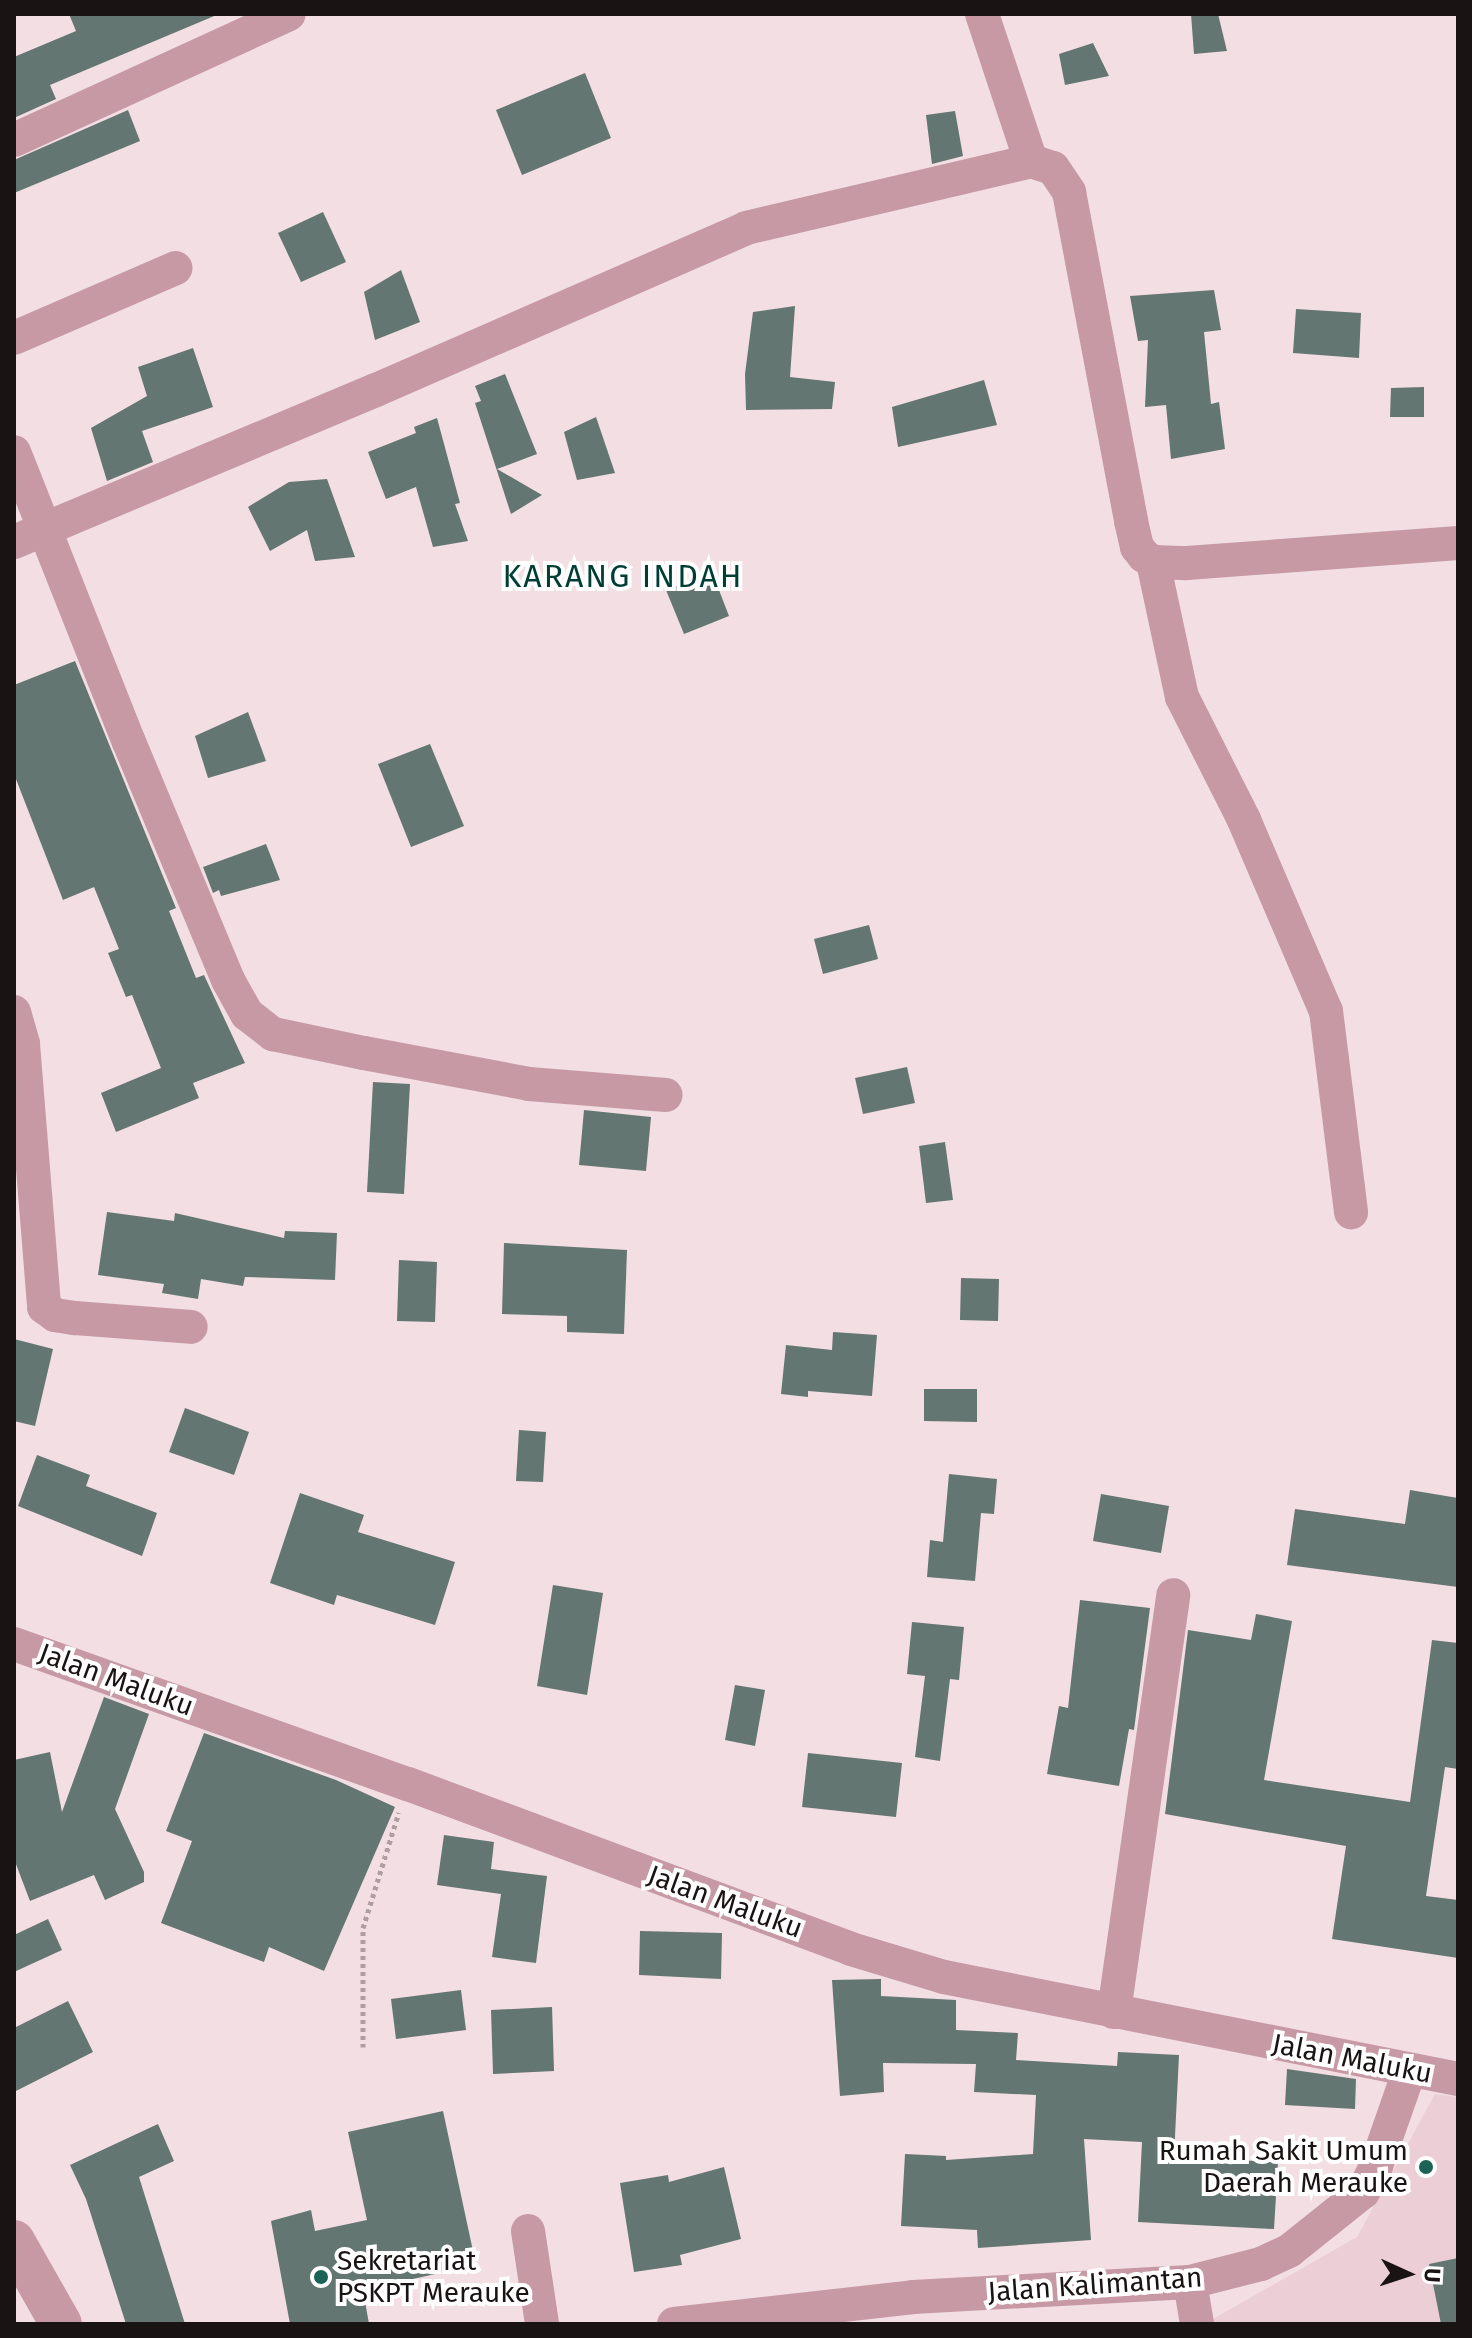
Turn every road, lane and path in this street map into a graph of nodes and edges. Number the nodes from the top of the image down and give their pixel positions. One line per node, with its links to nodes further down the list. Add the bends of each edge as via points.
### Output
1 (289, 14): 3 (street)
2 (982, 14): 4 (street)
3 (14, 140)
4 (1031, 161): 8 (street, via 746,228); 10 (street, via 1053,168 1069,192 1131,521 1137,547)
5 (176, 268): 6 (street)
6 (14, 338)
7 (14, 452): 8 (street)
8 (28, 536): 12 (street, via 228,980 247,1014 263,1029 290,1039 529,1084)
9 (1458, 543): 10 (street)
10 (1153, 562): 13 (street, via 1182,697 1244,820 1326,1011)
11 (14, 1012): 14 (street, via 23,1044 44,1307 75,1318)
12 (666, 1095)
13 (1351, 1212)
14 (191, 1327)
15 (1173, 1595): 18 (street)
16 (14, 1644): 17 (street, Jalan Maluku)
17 (408, 1784): 18 (street, Jalan Maluku, via 851,1949 944,1977); 19 (path, via 363,1928)
18 (1117, 2001): 20 (street, Jalan Maluku)
19 (363, 2047)
20 (1409, 2072): 21 (street, Jalan Maluku); 24 (street, Jalan Kalimantan, via 1363,2192 1289,2251)
21 (1458, 2079)
22 (528, 2231): 26 (street)
23 (14, 2241): 25 (street)
24 (1190, 2282): 27 (street, Jalan Kalimantan, via 913,2297); 28 (street)
25 (61, 2324)
26 (542, 2324)
27 (674, 2324)
28 (1197, 2324)

